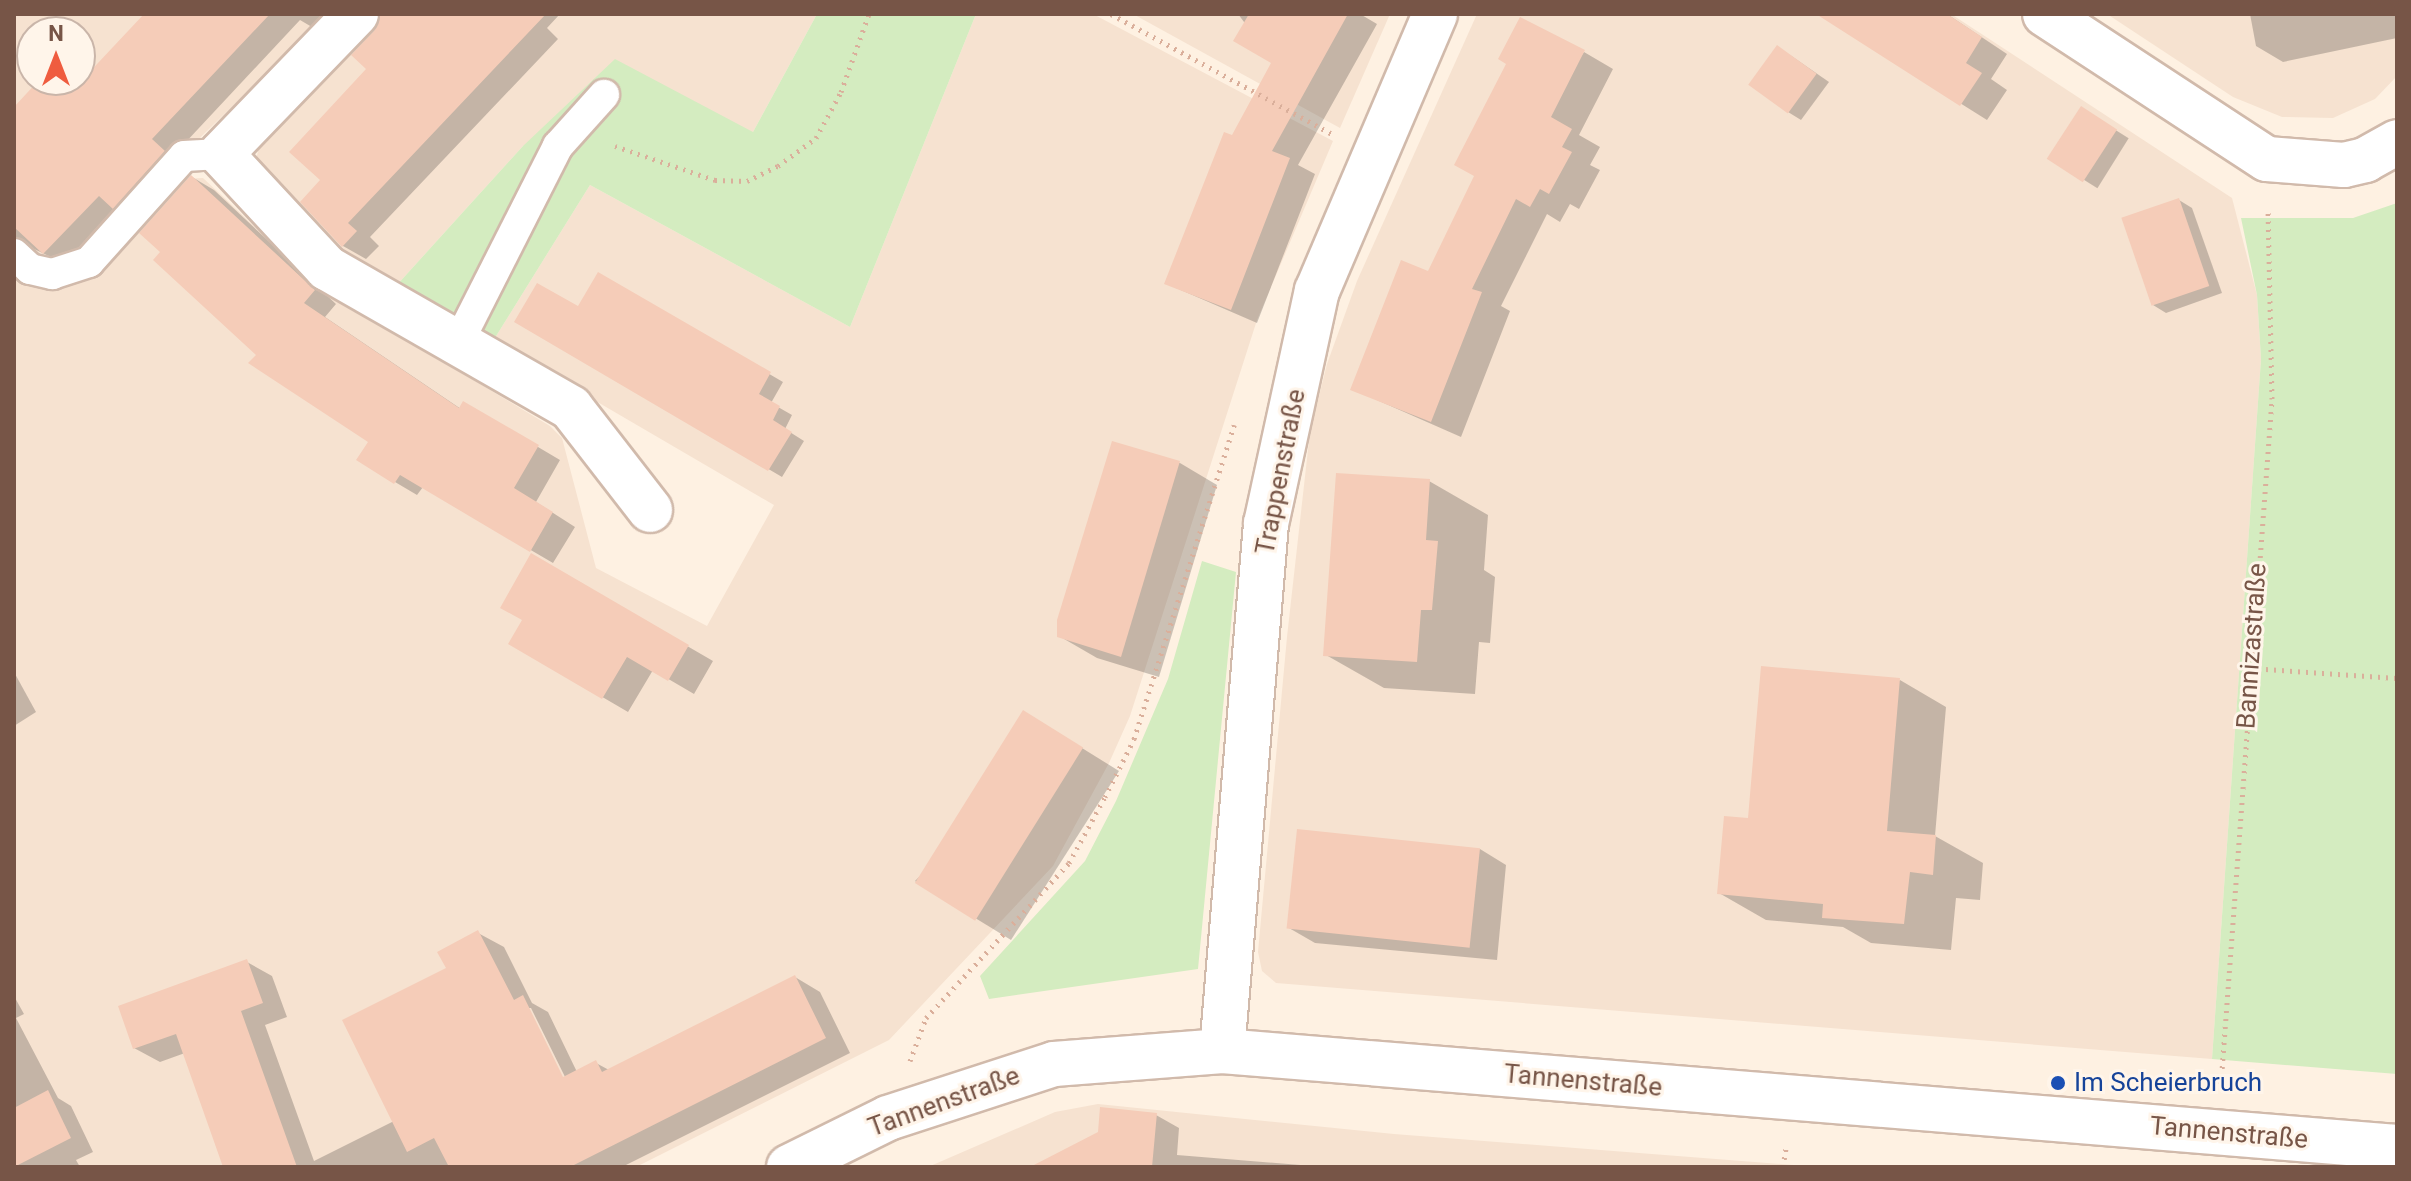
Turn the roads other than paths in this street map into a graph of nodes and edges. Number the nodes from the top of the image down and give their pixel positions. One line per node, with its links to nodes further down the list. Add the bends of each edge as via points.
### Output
1 (356, 14): 6 (street)
2 (1435, 14): 10 (street, Trappenstraße, via 1317,291 1266,524)
3 (2045, 14): 5 (street, via 2267,159 2344,165)
4 (604, 95): 8 (lane, via 558,146)
5 (2397, 142)
6 (221, 154): 7 (lane, via 184,156 89,262 52,274 30,269); 8 (street, via 327,268)
7 (14, 254)
8 (458, 343): 9 (street, via 571,408)
9 (650, 510)
10 (1222, 1051): 11 (street, Tannenstraße); 12 (street, Tannenstraße, via 1054,1064 888,1118)
11 (2397, 1147)
12 (789, 1167)

